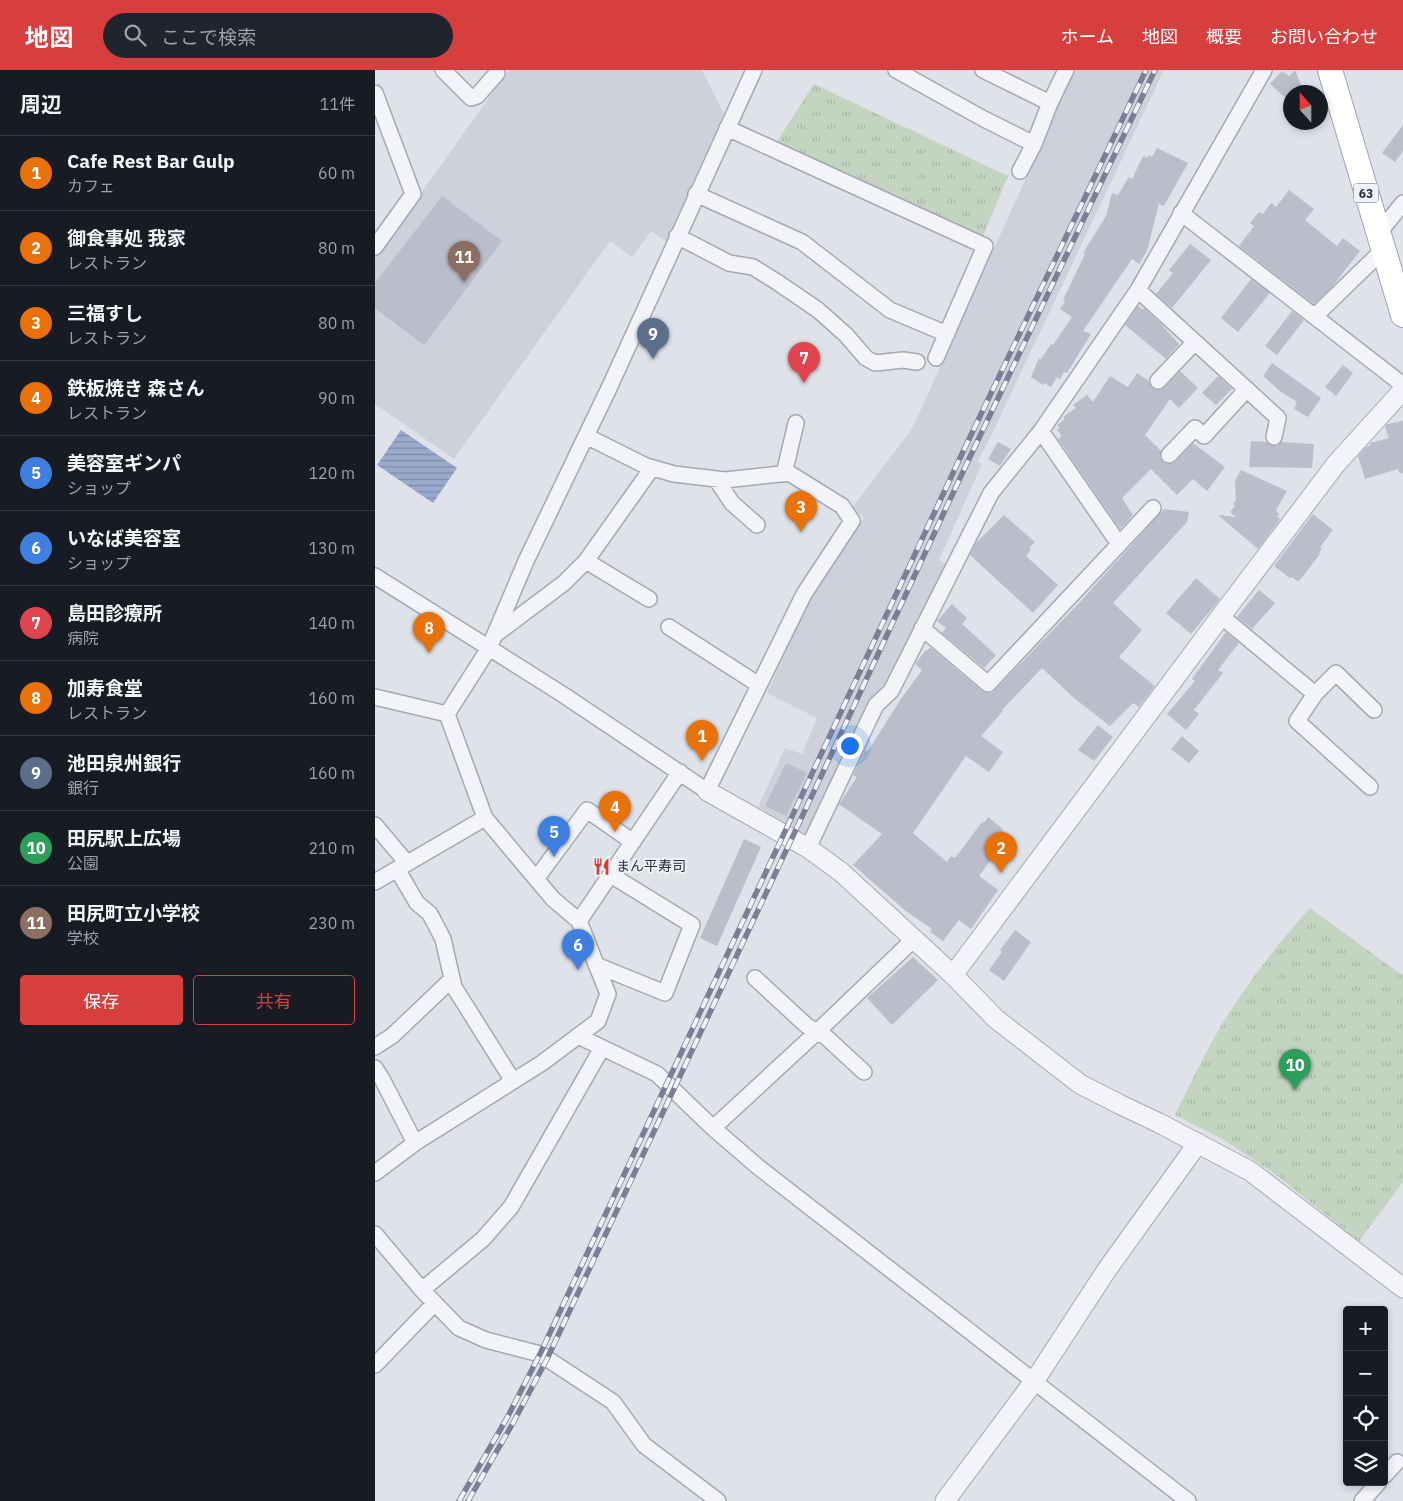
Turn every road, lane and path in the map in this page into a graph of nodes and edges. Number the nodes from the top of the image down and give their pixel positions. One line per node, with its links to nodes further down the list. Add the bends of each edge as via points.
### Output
1 (443, 70): 8 (street, via 471,98 477,96)
2 (754, 70): 11 (street)
3 (896, 70): 12 (street)
4 (983, 70): 10 (street)
5 (1066, 70): 10 (street)
6 (1264, 70): 16 (street)
7 (1330, 70): 18 (main road, 63)
8 (497, 73)
9 (375, 94): 19 (street, via 413,194)
10 (1050, 103): 12 (street)
11 (727, 128): 14 (street); 23 (street, via 985,246)
12 (1034, 144): 13 (street)
13 (1020, 171)
14 (697, 194): 17 (street); 23 (street, via 801,242 890,310)
15 (1403, 203): 18 (street)
16 (1181, 213): 20 (street); 22 (street)
17 (677, 236): 26 (street, via 729,263 753,267 777,282 818,310 875,364 903,360); 33 (street)
18 (1380, 242): 21 (main road, 63); 22 (street)
19 (375, 247)
20 (1138, 290): 24 (street); 32 (street)
21 (1403, 315)
22 (1315, 316): 28 (street)
23 (947, 334): 25 (street)
24 (1195, 342): 27 (street); 29 (street)
25 (936, 358)
26 (917, 362)
27 (1158, 381)
28 (1403, 385)
29 (1247, 389): 34 (street, via 1279,418); 35 (street, via 1204,436 1195,428)
30 (1403, 390): 45 (street, via 1336,464)
31 (796, 423): 37 (street)
32 (1041, 431): 41 (street); 47 (street, via 991,493)
33 (586, 436): 36 (street); 48 (street)
34 (1274, 437)
35 (1169, 456)
36 (652, 468): 38 (street); 42 (street)
37 (784, 474): 38 (street); 49 (street, via 789,473 842,506 852,521 804,594)
38 (716, 479): 40 (street, via 732,503)
39 (1153, 508): 41 (street)
40 (757, 525)
41 (1119, 544): 47 (street, via 988,684)
42 (586, 562): 44 (street); 48 (street)
43 (375, 576): 48 (street)
44 (649, 599)
45 (1221, 616): 50 (street); 68 (street)
46 (669, 627): 49 (street)
47 (923, 628): 60 (street, via 891,692 876,706)
48 (492, 641): 53 (street); 54 (street)
49 (759, 686): 56 (street)
50 (1315, 694): 52 (street, via 1336,673); 55 (street, via 1297,721)
51 (375, 697): 53 (street)
52 (1374, 710)
53 (447, 714): 57 (street)
54 (680, 772): 56 (street); 59 (street)
55 (1370, 787)
56 (707, 791): 60 (street)
57 (485, 818): 61 (street); 63 (street)
58 (375, 825): 61 (street)
59 (633, 842): 62 (street); 63 (street, via 587,810)
60 (808, 848): 66 (street, via 841,872)
61 (402, 866): 64 (street); 70 (street, via 417,903 430,914 443,939)
62 (611, 874): 65 (street); 67 (street, via 692,926 665,993)
63 (536, 879): 65 (street)
64 (375, 882)
65 (579, 921): 67 (street)
66 (914, 939): 68 (street); 71 (street)
67 (597, 965): 72 (street, via 608,994 598,1021)
68 (953, 975): 80 (street, via 997,1019 1080,1084)
69 (755, 978): 71 (street)
70 (452, 979): 73 (street, via 393,1036); 77 (street)
71 (817, 1032): 76 (street); 78 (street)
72 (578, 1036): 74 (street); 77 (street)
73 (375, 1047)
74 (602, 1048): 78 (street, via 657,1074); 84 (street, via 511,1207 483,1239)
75 (375, 1068): 79 (street)
76 (864, 1072)
77 (513, 1081): 79 (street)
78 (713, 1128): 87 (street, via 757,1166)
79 (415, 1143): 81 (street)
80 (1198, 1143): 83 (street, via 1250,1171); 87 (street, via 1106,1271)
81 (375, 1173)
82 (375, 1234): 84 (street)
83 (1403, 1288)
84 (422, 1290): 85 (street)
85 (434, 1304): 86 (street); 91 (street, via 459,1328 486,1340 540,1354 613,1402 644,1445)
86 (375, 1365)
87 (1035, 1380): 92 (street); 93 (street)
88 (1397, 1462): 89 (street)
89 (1388, 1472)
90 (1375, 1486): 94 (street)
91 (719, 1501)
92 (945, 1501)
93 (1188, 1501)
94 (1362, 1501)

